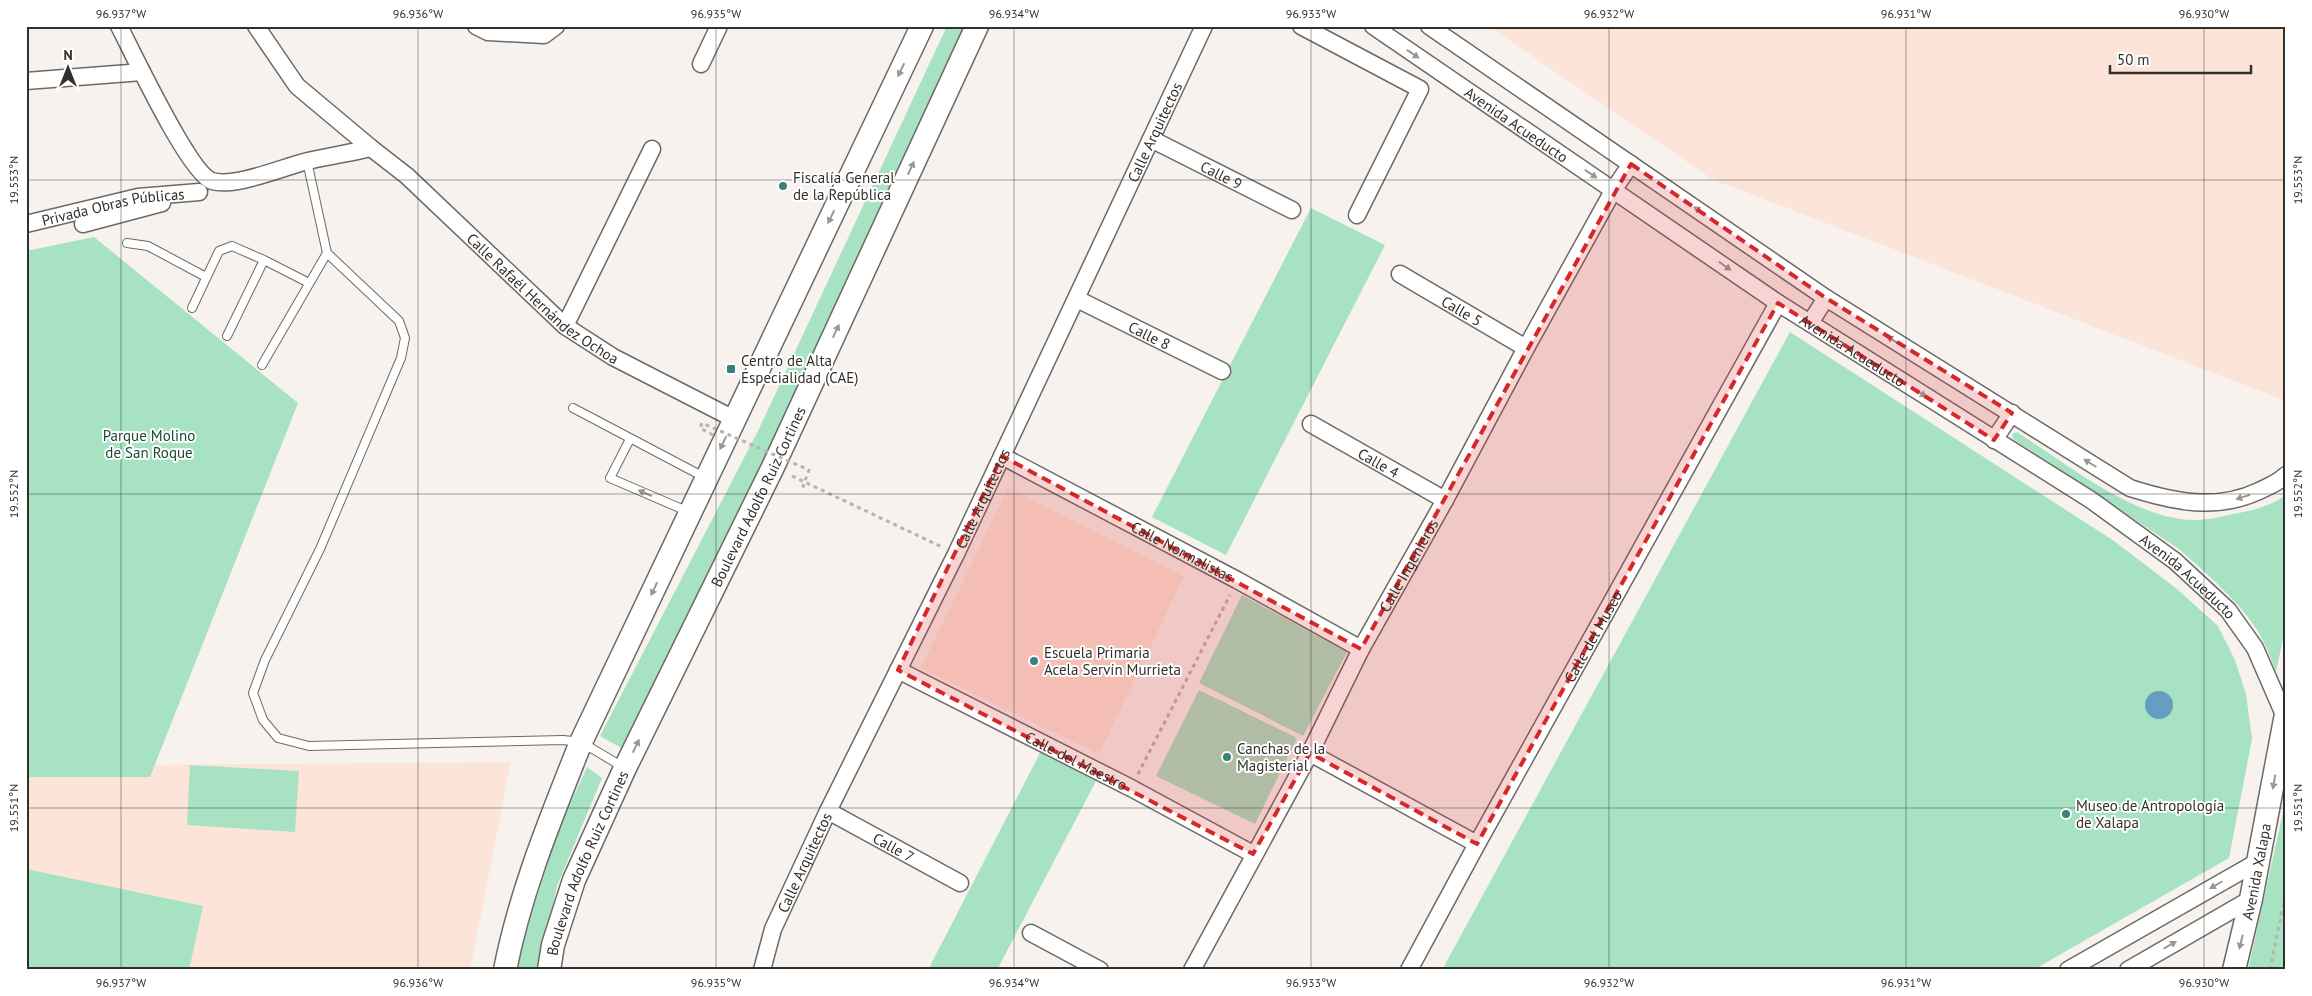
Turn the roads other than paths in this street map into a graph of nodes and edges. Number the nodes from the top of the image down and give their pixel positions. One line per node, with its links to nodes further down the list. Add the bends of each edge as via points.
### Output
1 (118, 26): 15 (street)
2 (256, 26): 13 (street, Calle Rafaél Hernández Ochoa)
3 (266, 26): 13 (street)
4 (476, 26): 5 (street, via 488,32 544,34)
5 (556, 26)
6 (719, 26): 14 (street)
7 (922, 26): 47 (main road, one-way to 47)
8 (977, 26): 61 (main road, Boulevard Adolfo Ruiz Cortines, one-way to 8, via 773,467)
9 (1204, 26): 17 (street, Calle Arquitectos)
10 (1301, 26): 26 (street, via 1420,90)
11 (1373, 26): 23 (street, Avenida Acueducto, one-way to 23)
12 (1429, 26): 21 (street, Avenida Acueducto)
13 (267, 45): 18 (street, Calle Rafaél Hernández Ochoa, via 297,86)
14 (701, 64)
15 (142, 72): 16 (street); 22 (street, via 194,165)
16 (26, 81)
17 (1151, 139): 25 (street, Calle 9); 36 (street, Calle Arquitectos)
18 (372, 148): 20 (street); 40 (street, Calle Rafaél Hernández Ochoa, via 407,176)
19 (652, 150): 40 (street)
20 (307, 161): 22 (street, via 229,183); 30 (lane)
21 (1631, 164): 23 (street, Calle Ingenieros); 35 (street, Avenida Acueducto, one-way to 21)
22 (211, 180): 24 (street, Privada Obras Públicas)
23 (1614, 189): 37 (street, Avenida Acueducto, one-way to 37); 42 (street, Calle Ingenieros)
24 (199, 192): 27 (street, Privada Obras Públicas, via 138,197); 28 (street, Privada Obras Públicas)
25 (1292, 210)
26 (1357, 215)
27 (26, 224)
28 (83, 224)
29 (127, 243): 33 (lane, via 148,246)
30 (326, 253): 34 (lane); 59 (lane, via 400,321 405,338 401,358 320,549 265,660 253,693 263,720 278,738 309,746 534,740)
31 (264, 260): 33 (lane, via 232,246 219,250); 34 (lane); 41 (lane)
32 (1400, 274): 42 (street, Calle 5)
33 (206, 277): 38 (lane)
34 (309, 283): 43 (lane)
35 (1826, 298): 39 (street); 46 (street, Avenida Acueducto, one-way to 35)
36 (1077, 299): 44 (street, Calle 8); 51 (street, Calle Arquitectos)
37 (1778, 303): 39 (street, Avenida Acueducto); 63 (street, Calle del Museo)
38 (192, 308)
39 (1810, 323): 50 (street, Avenida Acueducto, one-way to 50)
40 (565, 326): 47 (street, Calle Rafaél Hernández Ochoa, via 613,357)
41 (226, 336)
42 (1526, 348): 54 (street, Calle Ingenieros)
43 (262, 365)
44 (1222, 371)
45 (573, 408): 49 (lane)
46 (2012, 413): 50 (street); 52 (street, Avenida Acueducto, one-way to 46, via 2280,481 2242,498 2204,504 2169,500 2130,488)
47 (734, 420): 53 (main road, one-way to 53)
48 (1311, 424): 54 (street, Calle 4)
49 (630, 439): 53 (lane); 55 (lane, one-way to 49, via 610,478)
50 (1994, 440): 58 (street, Avenida Acueducto, via 2091,500 2175,561 2228,610 2255,648)
51 (1002, 456): 56 (street, Calle Normalistas); 57 (street, Calle Arquitectos)
52 (2286, 475)
53 (706, 478): 55 (main road)
54 (1445, 500): 56 (street, Calle Ingenieros)
55 (690, 512): 59 (main road, one-way to 59)
56 (1362, 649): 60 (street, Calle Ingenieros)
57 (898, 670): 62 (street, Calle Arquitectos); 64 (street, Calle del Maestro)
58 (2285, 715): 65 (main road, Avenida Xalapa, one-way to 65)
59 (581, 742): 61 (lane); 69 (main road, via 534,861 514,924)
60 (1310, 753): 63 (street); 64 (street, Calle Ingenieros)
61 (625, 768): 70 (main road, Boulevard Adolfo Ruiz Cortines, via 574,880 553,945)
62 (828, 811): 66 (street, Calle 7); 71 (street, Calle Arquitectos, via 773,929)
63 (1477, 844): 74 (street, Calle del Museo)
64 (1253, 854): 73 (street, Calle Ingenieros)
65 (2259, 861): 67 (main road, Avenida Xalapa); 75 (street, one-way to 75)
66 (960, 883)
67 (2252, 899): 76 (street, one-way to 67); 77 (main road, Avenida Xalapa, one-way to 77)
68 (1031, 933): 72 (street)
69 (505, 970)
70 (549, 970)
71 (763, 970)
72 (1100, 970)
73 (1192, 970)
74 (1409, 970)
75 (2068, 970)
76 (2128, 970)
77 (2234, 970)

